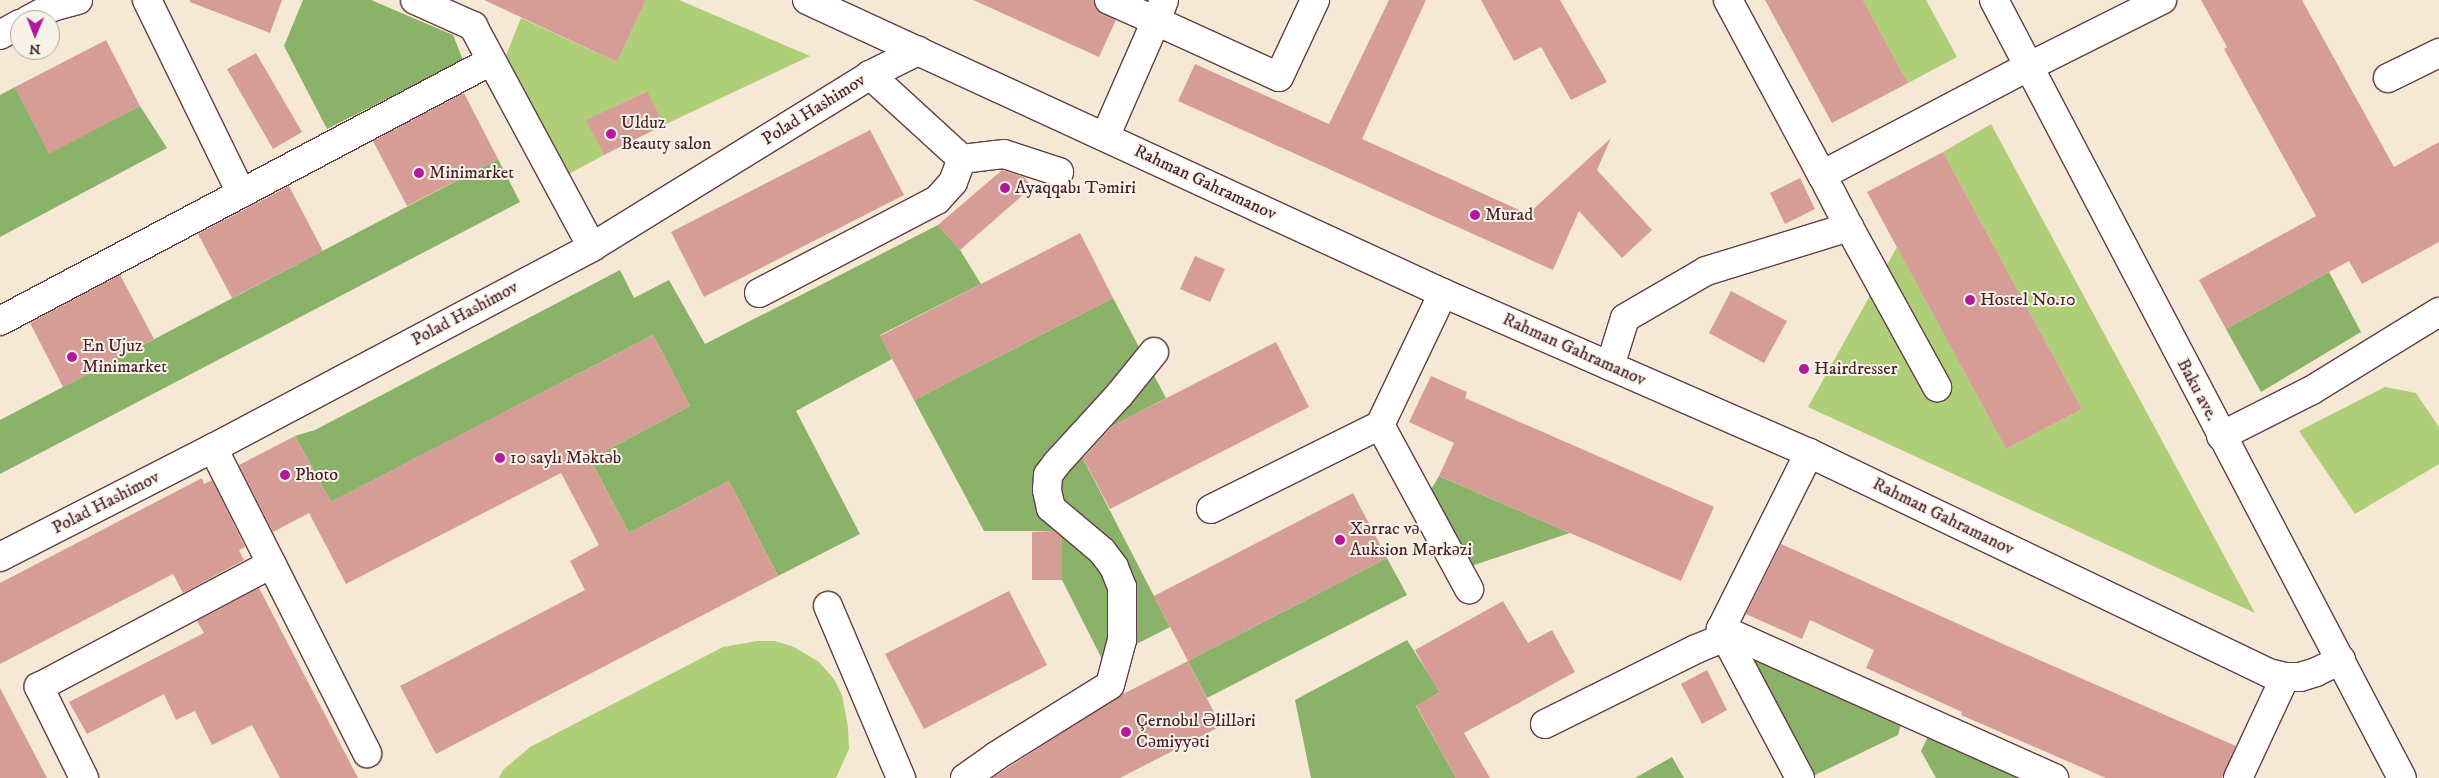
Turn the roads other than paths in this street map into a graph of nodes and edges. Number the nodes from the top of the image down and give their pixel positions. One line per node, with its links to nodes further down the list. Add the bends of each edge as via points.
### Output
1 (78, 0): 10 (street)
2 (147, 0): 22 (street)
3 (415, 0): 14 (street, via 473,26)
4 (807, 0): 12 (street, Rahman Gahramanov)
5 (1109, 0): 11 (street)
6 (1315, 0): 11 (street, via 1279,77)
7 (1728, 0): 21 (street)
8 (1994, 0): 15 (street, Baku ave.)
9 (2162, 0): 15 (street)
10 (46, 10)
11 (1160, 10): 18 (street)
12 (918, 51): 16 (street, Polad Hashimov); 18 (street, Rahman Gahramanov)
13 (2439, 53): 17 (street)
14 (491, 61): 22 (street); 24 (street)
15 (2028, 67): 21 (street); 33 (street, Baku ave.)
16 (870, 76): 19 (street); 24 (street, Polad Hashimov)
17 (2388, 78)
18 (1105, 137): 26 (street, Rahman Gahramanov)
19 (962, 159): 20 (street, via 1004,154); 25 (street, via 953,182 937,200)
20 (1059, 172)
21 (1822, 175): 23 (street)
22 (241, 194): 28 (street)
23 (1849, 227): 30 (street, via 1698,275 1625,318); 31 (street)
24 (592, 247): 34 (street, Polad Hashimov)
25 (759, 292)
26 (1443, 293): 30 (street, Rahman Gahramanov); 32 (street)
27 (2439, 312): 33 (street, via 2312,390)
28 (0, 321)
29 (1154, 352): 48 (street, via 1048,475 1051,508 1102,551 1114,567 1122,588 1122,640 1110,685)
30 (1610, 366): 35 (street, Rahman Gahramanov)
31 (1937, 387)
32 (1380, 425): 36 (street); 39 (street)
33 (2221, 436): 42 (street, Baku ave.)
34 (213, 448): 37 (street, Polad Hashimov); 38 (street)
35 (1809, 453): 41 (street); 43 (street, Rahman Gahramanov)
36 (1211, 510)
37 (0, 557)
38 (271, 564): 45 (street); 46 (street, via 39,687)
39 (1469, 589)
40 (828, 606): 47 (street)
41 (1723, 633): 44 (street); 49 (street); 50 (street)
42 (2341, 660): 43 (street, via 2316,672); 52 (street, Baku ave.)
43 (2285, 678): 51 (street)
44 (1545, 724)
45 (367, 753)
46 (84, 778)
47 (901, 778)
48 (965, 778)
49 (1800, 778)
50 (2054, 778)
51 (2238, 778)
52 (2402, 778)

